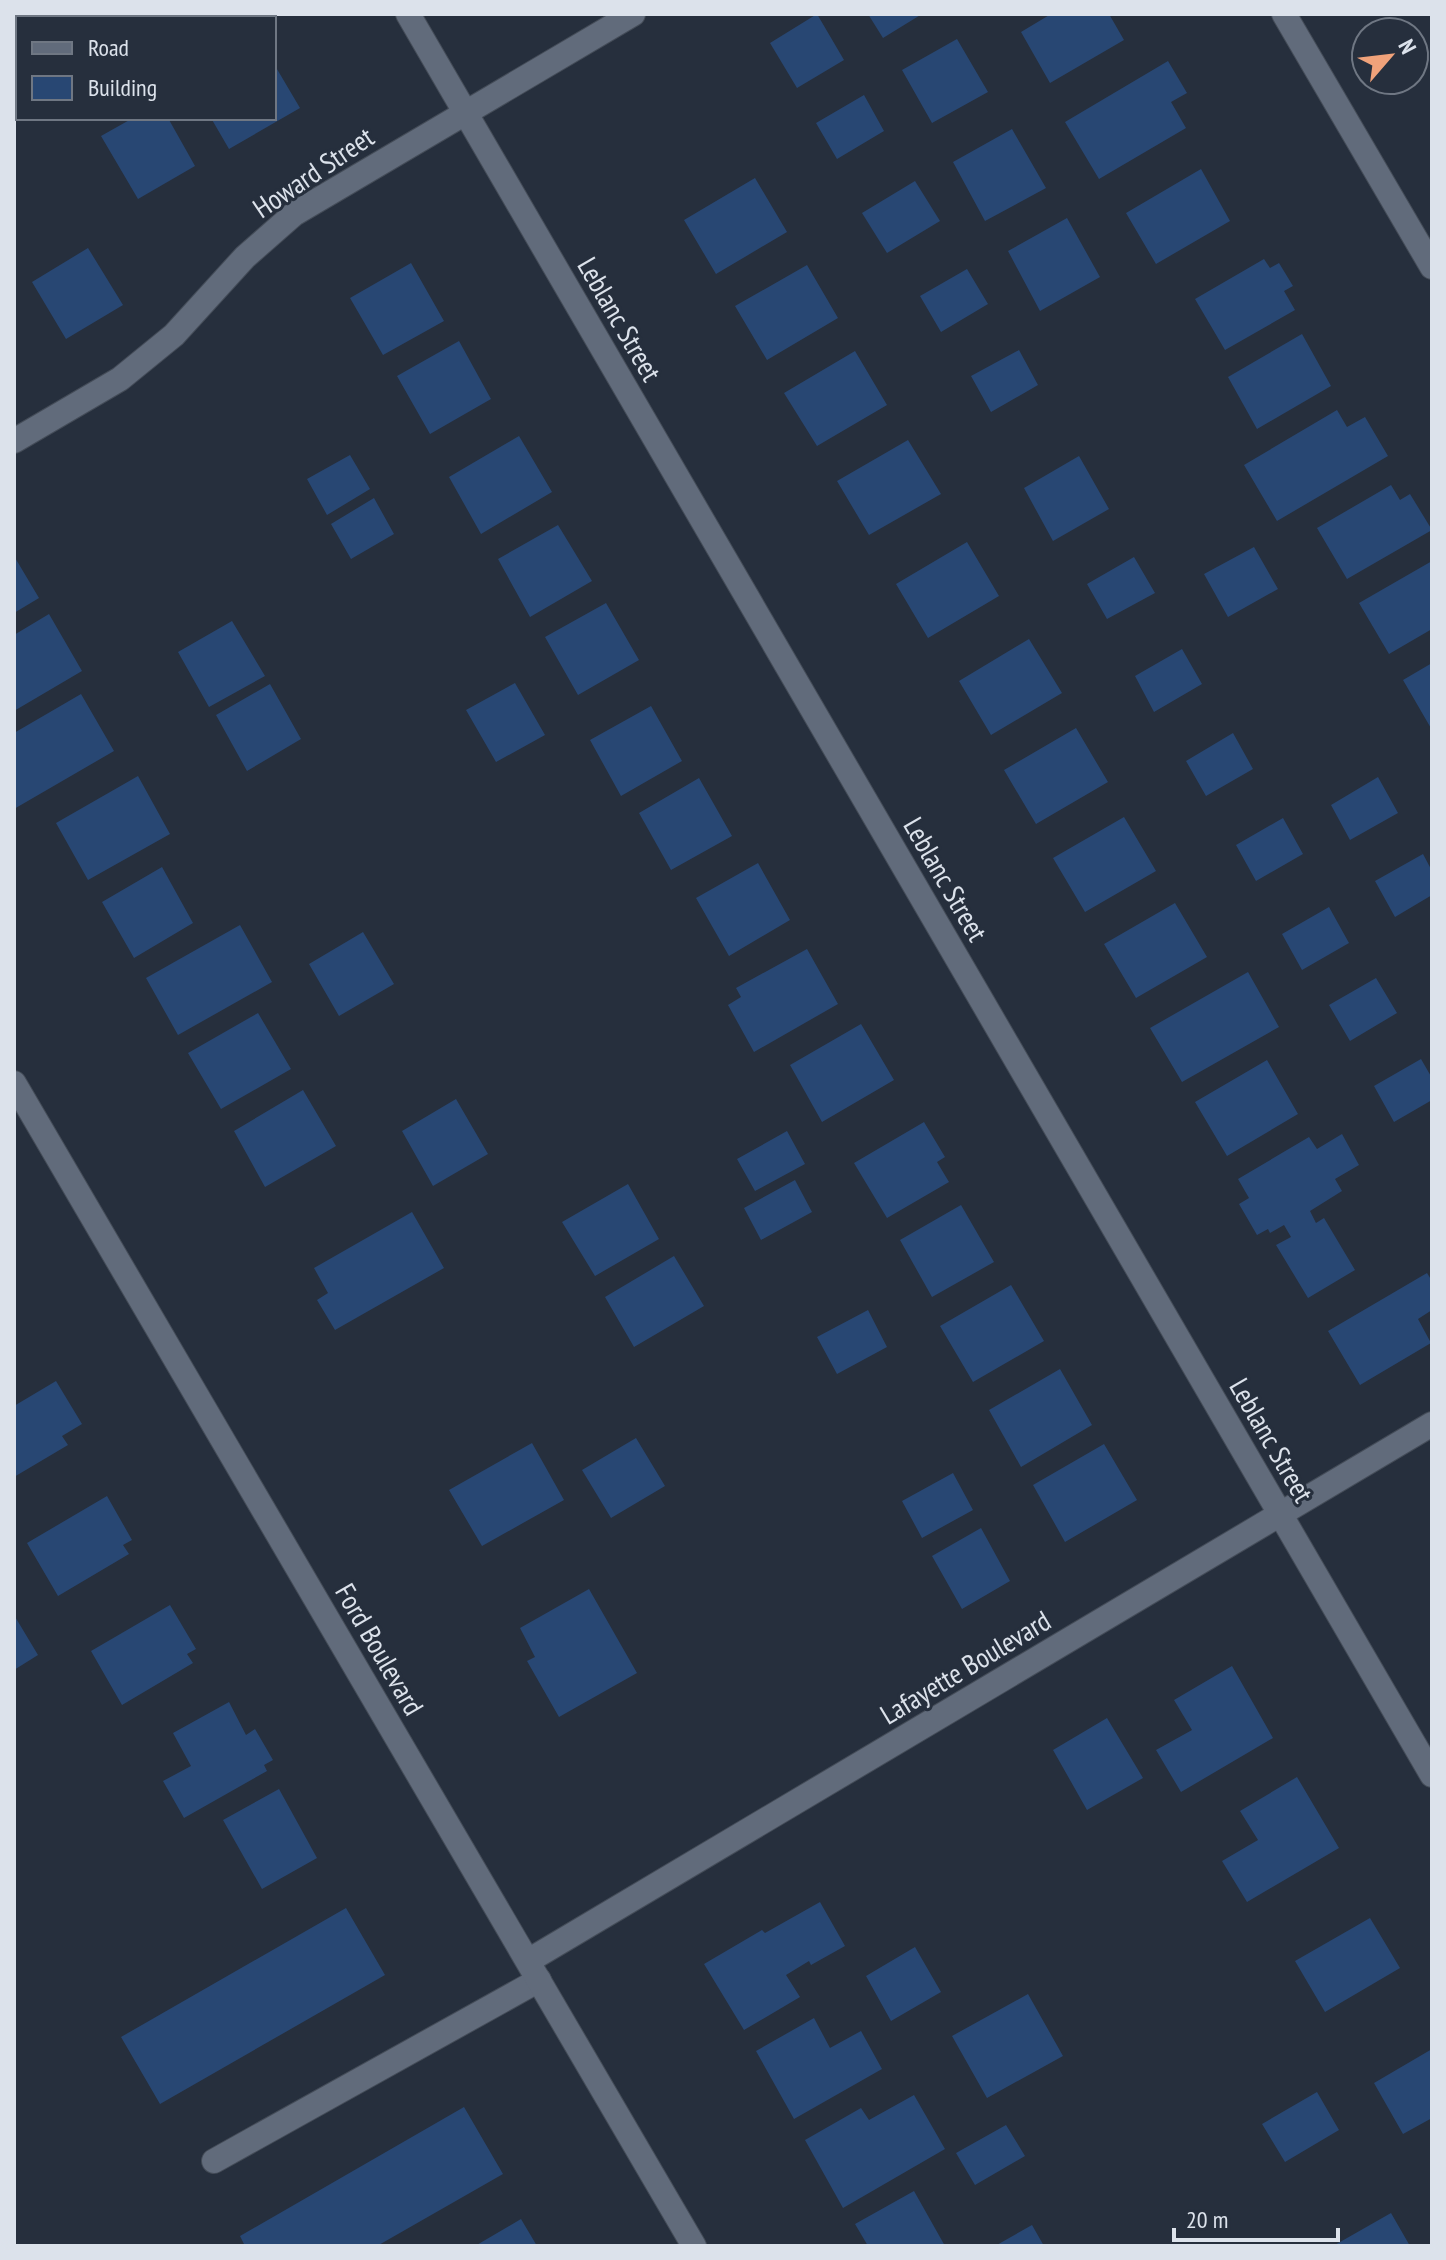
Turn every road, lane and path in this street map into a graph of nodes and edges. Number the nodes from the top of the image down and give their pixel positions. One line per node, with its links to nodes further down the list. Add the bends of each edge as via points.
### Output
1 (408, 14): 4 (street, Leblanc Street)
2 (633, 14): 4 (street, Howard Street)
3 (1284, 14): 5 (street)
4 (465, 112): 6 (street, Howard Street, via 294,214 245,257 164,344 120,379); 9 (street, Leblanc Street)
5 (1432, 267)
6 (14, 441)
7 (14, 1083): 11 (street, Ford Boulevard)
8 (1432, 1424): 9 (street, Lafayette Boulevard)
9 (1280, 1514): 10 (street, Leblanc Street); 11 (street, Lafayette Boulevard)
10 (1432, 1775)
11 (534, 1970): 12 (street, Lafayette Boulevard); 13 (street, Ford Boulevard)
12 (214, 2161)
13 (694, 2246)

